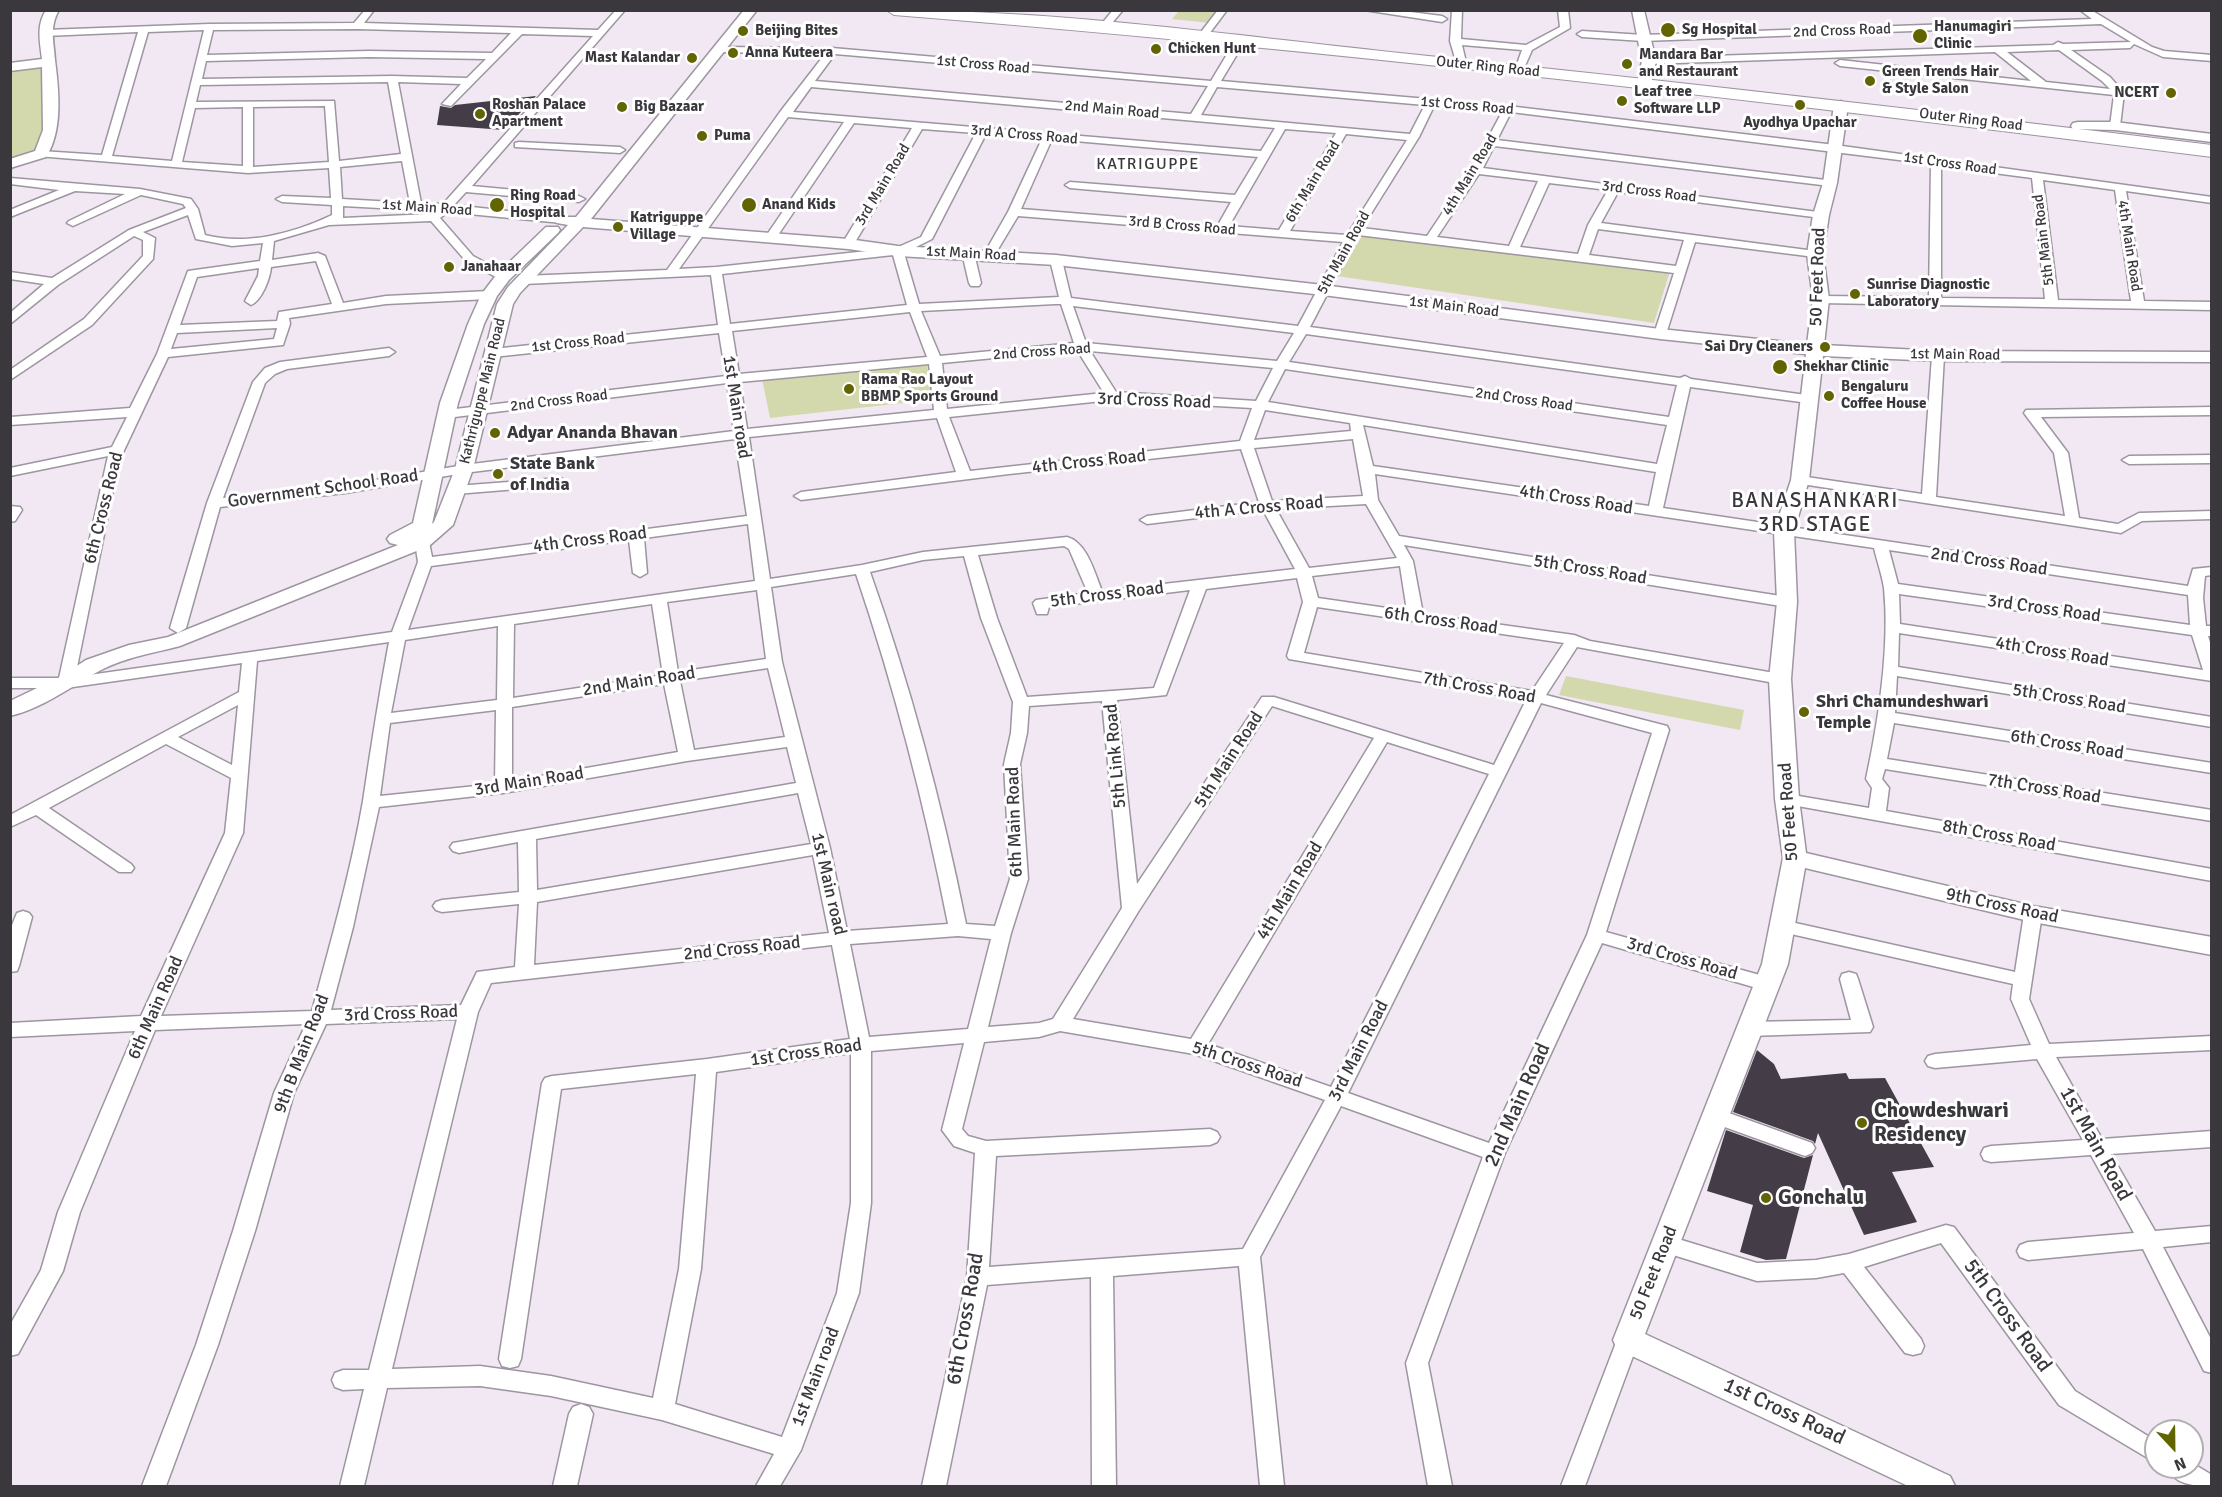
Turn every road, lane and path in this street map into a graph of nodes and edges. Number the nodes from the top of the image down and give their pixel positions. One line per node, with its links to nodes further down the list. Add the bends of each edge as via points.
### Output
1 (54, 10): 27 (street)
2 (370, 10): 20 (street)
3 (621, 10): 28 (street)
4 (737, 10): 80 (street)
5 (751, 10): 36 (street, Kathriguppe Main Road)
6 (894, 10): 32 (highway, Outer Ring Road)
7 (999, 10): 16 (highway, Outer Ring Road)
8 (1223, 10): 25 (street)
9 (1368, 10): 17 (street)
10 (1457, 10): 37 (street)
11 (1563, 10): 43 (street, via 1565,28)
12 (1638, 10): 30 (street)
13 (2011, 10): 19 (street)
14 (2084, 10): 18 (street)
15 (2091, 10): 24 (street, via 2123,29)
16 (1114, 16): 25 (highway, Outer Ring Road)
17 (1442, 19)
18 (2103, 21): 19 (street, 2nd Cross Road); 24 (street)
19 (2031, 24): 26 (street, 2nd Cross Road); 35 (street)
20 (357, 26): 21 (street); 23 (street)
21 (209, 27): 22 (street); 45 (street)
22 (144, 29): 27 (street); 85 (street)
23 (520, 30): 28 (street); 42 (street)
24 (2117, 30): 46 (street, via 2163,54)
25 (1206, 32): 37 (highway, Outer Ring Road)
26 (1815, 32): 30 (street, 2nd Cross Road); 31 (street)
27 (45, 33): 47 (street)
28 (602, 33): 101 (street)
29 (1582, 34): 30 (street, 2nd Cross Road)
30 (1643, 38): 49 (street)
31 (1823, 39)
32 (1240, 41): 49 (highway, Outer Ring Road); 56 (street)
33 (2130, 45): 35 (street)
34 (1831, 47): 41 (street)
35 (2062, 48): 38 (street); 57 (street)
36 (720, 49): 39 (street, 1st Cross Road); 115 (street, Kathriguppe Main Road)
37 (1458, 49): 43 (highway, Outer Ring Road)
38 (1998, 50): 40 (street); 55 (street)
39 (832, 51): 54 (street); 56 (street, 1st Cross Road)
40 (1942, 52): 41 (street); 50 (street)
41 (1839, 55): 44 (street)
42 (495, 56): 45 (street); 52 (street)
43 (1525, 56): 49 (highway, Outer Ring Road)
44 (1786, 56): 49 (street); 50 (street)
45 (202, 57): 53 (street)
46 (2211, 58)
47 (49, 62): 48 (street); 82 (street, via 50,130)
48 (10, 67)
49 (1646, 74): 62 (highway, Outer Ring Road); 70 (highway, Outer Ring Road)
50 (1969, 78): 55 (street)
51 (392, 79): 52 (street); 53 (street); 84 (street)
52 (470, 81): 60 (street)
53 (196, 82): 61 (street)
54 (810, 84): 64 (street); 65 (street, 2nd Main Road)
55 (2042, 84): 57 (street)
56 (1213, 85): 58 (street, 1st Cross Road, via 1318,97); 65 (street)
57 (2119, 93): 69 (street)
58 (1431, 102): 63 (street, 1st Cross Road); 74 (street, 5th Main Road)
59 (248, 104): 61 (street); 88 (street, via 330,103); 91 (street)
60 (447, 104)
61 (190, 105): 89 (street)
62 (1841, 105): 70 (highway, Outer Ring Road); 79 (street, 50 Feet Road)
63 (1508, 108): 76 (street, 4th Main Road); 79 (street, 1st Cross Road)
64 (784, 114): 66 (street, 3rd A Cross Road); 121 (street)
65 (1194, 118): 68 (street, 2nd Main Road)
66 (851, 120): 67 (street, 3rd A Cross Road); 126 (street)
67 (918, 126): 72 (street, 3rd A Cross Road); 128 (street, 3rd Main Road)
68 (1281, 126): 71 (street, 2nd Main Road); 83 (street)
69 (2115, 126): 70 (street); 75 (street)
70 (2079, 130): 77 (highway); 81 (highway)
71 (1343, 131): 74 (street, 2nd Main Road); 122 (street, 6th Main Road)
72 (982, 132): 73 (street, 3rd A Cross Road); 130 (street, via 926,238)
73 (1048, 137): 83 (street, 3rd A Cross Road); 111 (street)
74 (1414, 137): 123 (street, 5th Main Road)
75 (2211, 138)
76 (1490, 142): 92 (street, 4th Main Road); 96 (street)
77 (2211, 144)
78 (519, 145): 80 (street)
79 (1835, 148): 86 (street, 1st Cross Road); 96 (street, 50 Feet Road)
80 (620, 150): 90 (street)
81 (2211, 153)
82 (42, 154): 85 (street); 87 (street)
83 (1265, 154): 105 (street)
84 (407, 157): 88 (street); 108 (street)
85 (106, 160): 89 (street)
86 (1936, 162): 93 (street, 1st Cross Road); 150 (street)
87 (10, 164)
88 (335, 165): 91 (street); 107 (street)
89 (176, 166): 91 (street)
90 (606, 166)
91 (248, 170)
92 (1476, 170): 94 (street, 3rd Cross Road); 127 (street, 4th Main Road)
93 (2037, 176): 99 (street, 1st Cross Road); 151 (street, 5th Main Road)
94 (1545, 179): 98 (street, 3rd Cross Road); 129 (street)
95 (10, 181): 100 (street)
96 (1830, 183): 113 (street, 50 Feet Road)
97 (1070, 185): 105 (street)
98 (1615, 187): 113 (street, 3rd Cross Road); 118 (street)
99 (2120, 187): 106 (street, 1st Cross Road); 152 (street, 4th Main Road)
100 (72, 188): 102 (street); 112 (street)
101 (463, 188): 103 (street); 109 (street)
102 (140, 192): 110 (street, via 187,201); 117 (street)
103 (583, 195): 115 (street, Kathriguppe Main Road)
104 (282, 199): 107 (street, 1st Main Road)
105 (1237, 200): 119 (street)
106 (2211, 200)
107 (336, 201): 108 (street, 1st Main Road); 116 (street, via 338,217)
108 (416, 207): 109 (street, 1st Main Road)
109 (446, 208): 114 (street); 115 (street, 1st Main Road)
110 (192, 209): 120 (street); 125 (street, via 200,237 215,243)
111 (1014, 212): 119 (street, 3rd B Cross Road); 133 (street)
112 (10, 214)
113 (1821, 215): 132 (street, 50 Feet Road)
114 (434, 217): 116 (street); 141 (street, via 469,258)
115 (571, 221): 121 (street, 1st Main Road); 141 (street, Kathriguppe Main Road); 142 (street, Kathriguppe Main Road)
116 (327, 222): 125 (street)
117 (73, 223)
118 (1594, 225): 124 (street); 134 (street)
119 (1221, 229): 122 (street, 3rd B Cross Road)
120 (133, 232): 143 (street); 173 (street, via 149,238 149,257 88,322)
121 (698, 233): 126 (street, 1st Main Road); 139 (street)
122 (1282, 234): 123 (street, 3rd B Cross Road)
123 (1352, 235): 127 (street); 145 (street, 5th Main Road)
124 (1691, 237): 132 (street); 137 (street)
125 (268, 238): 136 (street)
126 (770, 239): 128 (street, 1st Main Road)
127 (1430, 240): 129 (street)
128 (848, 244): 130 (street, 1st Main Road)
129 (1513, 250): 134 (street)
130 (898, 251): 131 (street, 1st Main Road); 138 (street); 155 (street)
131 (968, 253): 133 (street, 1st Main Road); 144 (street)
132 (1815, 254): 147 (street, 50 Feet Road)
133 (990, 255): 135 (street, 1st Main Road)
134 (1582, 258): 137 (street)
135 (1056, 260): 145 (street, 1st Main Road); 149 (street)
136 (266, 262): 148 (street, via 264,276); 154 (street, via 321,258); 159 (street, 6th Cross Road, via 192,274)
137 (1681, 270): 161 (street)
138 (716, 271): 139 (street); 158 (street, 1st Main road)
139 (671, 273): 142 (street)
140 (10, 275): 143 (street)
141 (503, 277): 146 (street, Kathriguppe Main Road)
142 (524, 280): 166 (street, Kathriguppe Main Road, via 505,304)
143 (54, 282): 156 (street)
144 (975, 283)
145 (1323, 290): 160 (street, 5th Main Road); 161 (street, 1st Main Road)
146 (489, 295): 154 (street, via 386,300); 183 (street, Kathriguppe Main Road)
147 (1821, 299): 150 (street); 164 (street, 50 Feet Road)
148 (251, 301)
149 (1066, 302): 155 (street, 1st Cross Road); 160 (street, 1st Cross Road); 163 (street)
150 (1935, 302): 151 (street)
151 (2052, 303): 152 (street)
152 (2138, 304): 153 (street)
153 (2211, 306)
154 (339, 308): 157 (street, via 283,315)
155 (914, 308): 158 (street, 1st Cross Road); 170 (street)
156 (10, 320)
157 (284, 324): 159 (street); 162 (street)
158 (724, 327): 166 (street, 1st Cross Road); 174 (street, 1st Main road)
159 (173, 329): 167 (street, 6th Cross Road)
160 (1302, 330): 172 (street, 5th Main Road); 175 (street, 1st Cross Road)
161 (1660, 334): 164 (street, 1st Main Road)
162 (279, 342): 167 (street); 171 (street)
163 (1081, 346): 170 (street, 2nd Cross Road); 172 (street, 2nd Cross Road); 176 (street)
164 (1814, 350): 168 (street, 1st Main Road); 177 (street, 50 Feet Road)
165 (389, 352): 171 (street)
166 (493, 352): 179 (street, Kathriguppe Main Road)
167 (163, 354): 181 (street, 6th Cross Road)
168 (1938, 356): 169 (street, 1st Main Road); 203 (street)
169 (2211, 357)
170 (935, 360): 174 (street, 2nd Cross Road); 182 (street)
171 (285, 365): 204 (street, via 270,371 259,382)
172 (1281, 365): 178 (street, 5th Main Road); 185 (street, 2nd Cross Road)
173 (10, 376)
174 (731, 380): 179 (street, 2nd Cross Road); 187 (street, 1st Main road)
175 (1685, 381): 177 (street, 1st Cross Road); 185 (street)
176 (1112, 396): 178 (street, 3rd Cross Road); 182 (street, 3rd Cross Road)
177 (1808, 399): 198 (street, 50 Feet Road)
178 (1260, 405): 186 (street, 3rd Cross Road); 188 (street)
179 (477, 411): 183 (street, 2nd Cross Road); 193 (street, Kathriguppe Main Road)
180 (2211, 411): 212 (street, via 2031,413 2061,453)
181 (136, 412): 184 (street); 189 (street, 6th Cross Road)
182 (941, 412): 187 (street, 3rd Cross Road); 197 (street)
183 (447, 414): 196 (street, Kathriguppe Main Road)
184 (10, 421)
185 (1676, 422): 192 (street)
186 (1356, 428): 188 (street, 4th Cross Road); 192 (street, 3rd Cross Road); 194 (street)
187 (741, 434): 193 (street, 3rd Cross Road); 210 (street, 1st Main road)
188 (1246, 444): 197 (street, 4th Cross Road); 205 (street)
189 (117, 450): 195 (street); 249 (street, 6th Cross Road)
190 (2211, 459): 191 (street)
191 (2129, 460)
192 (1663, 468): 207 (street)
193 (464, 469): 196 (street, Government School Road); 200 (street, Kathriguppe Main Road)
194 (1367, 469): 202 (street); 207 (street, 4th Cross Road)
195 (10, 472)
196 (433, 474): 204 (street, Government School Road, via 345,489); 237 (street, Kathriguppe Main Road, via 422,525 412,533)
197 (964, 474): 201 (street, 4th Cross Road)
198 (1800, 480): 203 (street); 213 (street, 50 Feet Road)
199 (561, 482): 200 (street)
200 (456, 490): 216 (street, Kathriguppe Main Road, via 443,525)
201 (801, 496)
202 (1371, 500): 205 (street, 4th A Cross Road); 215 (street)
203 (1929, 500): 212 (street)
204 (214, 503): 237 (street)
205 (1267, 505): 211 (street, 4th A Cross Road); 222 (street)
206 (10, 510): 209 (street, via 15,510)
207 (1655, 513): 213 (street, 4th Cross Road)
208 (2211, 515): 212 (street, via 2139,517 2121,529)
209 (10, 518)
210 (754, 519): 214 (street, 4th Cross Road); 225 (street, 1st Main road)
211 (1147, 520)
212 (2073, 522)
213 (1784, 531): 217 (street, 2nd Cross Road); 232 (street, 50 Feet Road)
214 (636, 535): 220 (street, 4th Cross Road); 224 (street)
215 (1392, 539): 219 (street); 232 (street, 5th Cross Road)
216 (422, 542): 220 (street, 9th B Main Road); 241 (street, Kathriguppe Main Road, via 173,642)
217 (1881, 546): 227 (street); 228 (street, 2nd Cross Road)
218 (970, 552): 221 (street, via 923,556); 229 (street, via 1067,541 1072,543); 253 (street, 6th Main Road, via 989,618)
219 (1406, 561): 222 (street, 5th Cross Road); 234 (street)
220 (425, 562): 239 (street, 9th B Main Road)
221 (862, 569): 225 (street); 288 (street, via 917,744)
222 (1303, 571): 226 (street, 5th Cross Road); 231 (street)
223 (2211, 571): 228 (street, via 2198,572)
224 (640, 573)
225 (764, 584): 230 (street); 243 (street, 1st Main road)
226 (1200, 584): 229 (street, 5th Cross Road); 251 (street, 5th Link Road, via 1160,692)
227 (1891, 588): 236 (street); 238 (street, 3rd Cross Road)
228 (2194, 591): 238 (street)
229 (1097, 596): 233 (street, 5th Cross Road, via 1041,603)
230 (659, 599): 235 (street); 246 (street)
231 (1311, 602): 234 (street, 6th Cross Road); 252 (street, 7th Cross Road, via 1295,656)
232 (1787, 602): 247 (street, 50 Feet Road)
233 (1042, 611)
234 (1416, 617): 240 (street, 6th Cross Road)
235 (506, 621): 239 (street); 254 (street)
236 (1892, 627): 244 (street); 245 (street, 4th Cross Road)
237 (178, 628): 241 (street, Kathriguppe Main Road)
238 (2204, 631): 245 (street)
239 (398, 636): 242 (street); 257 (street, 9th B Main Road)
240 (1574, 640): 247 (street, 6th Cross Road); 252 (street, 3rd Main Road)
241 (136, 649): 249 (street, Kathriguppe Main Road, via 94,665)
242 (250, 656): 249 (street); 250 (street, 6th Main Road)
243 (774, 662): 246 (street, 2nd Main Road); 262 (street, 1st Main road)
244 (1890, 670): 256 (street); 258 (street, 5th Cross Road)
245 (2211, 675)
246 (671, 677): 254 (street, 2nd Main Road); 263 (street)
247 (1780, 680): 270 (street, 50 Feet Road)
248 (10, 683): 249 (street)
249 (66, 683): 255 (street, Kathriguppe Main Road)
250 (248, 693): 261 (street); 267 (street, 6th Main Road)
251 (1108, 696): 253 (street); 284 (street, 5th Link Road)
252 (1536, 697): 259 (street, 7th Cross Road); 266 (street, 3rd Main Road)
253 (1021, 702): 289 (street, 6th Main Road, via 1012,764 1019,879)
254 (504, 704): 257 (street, 2nd Main Road); 269 (street)
255 (10, 710)
256 (1887, 717): 264 (street); 265 (street, 6th Cross Road)
257 (382, 719): 271 (street, 9th B Main Road)
258 (2211, 722)
259 (1661, 729): 290 (street, 2nd Main Road)
260 (1383, 736): 266 (street, 5th Main Road); 284 (street, 5th Main Road, via 1268,700); 307 (street, 4th Main Road)
261 (167, 738): 267 (street); 272 (street)
262 (792, 741): 263 (street, 3rd Main Road); 268 (street, 1st Main road)
263 (687, 756): 269 (street, 3rd Main Road)
264 (1876, 762): 273 (street, via 1874,779 1881,788); 274 (street, 7th Cross Road)
265 (2211, 768)
266 (1500, 772): 311 (street, 3rd Main Road)
267 (240, 776): 300 (street, 6th Main Road, via 234,833)
268 (805, 787): 276 (street); 278 (street, 1st Main road)
269 (503, 788): 271 (street, 3rd Main Road)
270 (1787, 799): 273 (street, 8th Cross Road); 279 (street, 50 Feet Road)
271 (371, 802): 299 (street, 9th B Main Road, via 344,927)
272 (37, 808): 275 (street); 280 (street)
273 (1877, 814): 281 (street, 8th Cross Road)
274 (2211, 816)
275 (10, 822)
276 (527, 834): 277 (street); 282 (street)
277 (459, 847)
278 (821, 848): 282 (street); 291 (street, 1st Main road)
279 (1795, 858): 285 (street, 9th Cross Road); 287 (street, 50 Feet Road)
280 (125, 868)
281 (2211, 874)
282 (528, 897): 283 (street); 294 (street)
283 (442, 906)
284 (1131, 908): 301 (street, 5th Main Road)
285 (2033, 914): 292 (street, 9th Cross Road); 296 (street, 1st Main Road)
286 (23, 917): 293 (street)
287 (1782, 926): 296 (street); 297 (street, 50 Feet Road)
288 (958, 930): 289 (street, 2nd Cross Road); 291 (street, 2nd Cross Road)
289 (1002, 933): 304 (street, 6th Main Road)
290 (1596, 935): 297 (street, 3rd Cross Road); 318 (street, 2nd Main Road)
291 (840, 938): 294 (street, 2nd Cross Road); 306 (street, 1st Main road)
292 (2211, 946)
293 (10, 966)
294 (524, 973): 298 (street, 2nd Cross Road, via 484,977)
295 (1849, 979): 302 (street, via 1863,1027)
296 (2022, 980): 308 (street, 1st Main Road, via 2020,999)
297 (1767, 984): 302 (street, 50 Feet Road)
298 (468, 1012): 299 (street, 3rd Cross Road); 333 (street)
299 (319, 1018): 300 (street, 3rd Cross Road); 339 (street, 9th B Main Road, via 284,1093 207,1345)
300 (148, 1023): 303 (street, 3rd Cross Road); 330 (street, 6th Main Road, via 69,1212 52,1271)
301 (1060, 1024): 304 (street, 1st Cross Road, via 1039,1030); 307 (street, 5th Cross Road)
302 (1749, 1029): 312 (street, 50 Feet Road)
303 (10, 1030)
304 (975, 1036): 306 (street, 1st Cross Road); 317 (street, 6th Main Road, via 952,1130 961,1141)
305 (2211, 1043): 308 (street)
306 (861, 1045): 310 (street, 1st Cross Road); 338 (street, 1st Main road, via 861,1203 848,1293)
307 (1196, 1047): 311 (street, 5th Cross Road)
308 (2043, 1051): 309 (street); 315 (street, 1st Main Road)
309 (1935, 1060)
310 (707, 1066): 331 (street, 1st Cross Road, via 552,1083); 335 (street, via 690,1269)
311 (1336, 1096): 318 (street, 5th Cross Road); 324 (street, 3rd Main Road)
312 (1716, 1116): 316 (street); 322 (street, 50 Feet Road)
313 (1210, 1137): 317 (street)
314 (2211, 1139): 315 (street)
315 (2095, 1146): 319 (street); 321 (street, 1st Main Road)
316 (1805, 1148)
317 (986, 1149): 327 (street, 6th Cross Road)
318 (1495, 1153): 346 (street, 2nd Main Road, via 1417,1363)
319 (1990, 1154)
320 (2211, 1234): 321 (street)
321 (2148, 1240): 323 (street); 332 (street, 1st Main Road)
322 (1665, 1244): 325 (street, 5th Cross Road, via 1757,1272); 328 (street, 50 Feet Road)
323 (2028, 1251)
324 (1249, 1257): 326 (street); 345 (street)
325 (1849, 1263): 329 (street); 337 (street, 5th Cross Road, via 1946,1233 2067,1398)
326 (1101, 1268): 327 (street); 344 (street)
327 (978, 1277): 343 (street, 6th Cross Road)
328 (1628, 1340): 347 (street, 50 Feet Road); 348 (street, 1st Cross Road)
329 (1913, 1346)
330 (10, 1347)
331 (510, 1359)
332 (2211, 1364)
333 (378, 1379): 334 (street); 335 (street, via 480,1376 551,1386); 340 (street)
334 (343, 1380)
335 (662, 1410): 338 (street)
336 (581, 1414): 341 (street)
337 (2144, 1446)
338 (789, 1449): 342 (street, 1st Main road)
339 (154, 1486)
340 (352, 1486)
341 (565, 1486)
342 (768, 1486)
343 (934, 1486)
344 (1104, 1486)
345 (1272, 1486)
346 (1440, 1486)
347 (1573, 1486)
348 (1939, 1486)

